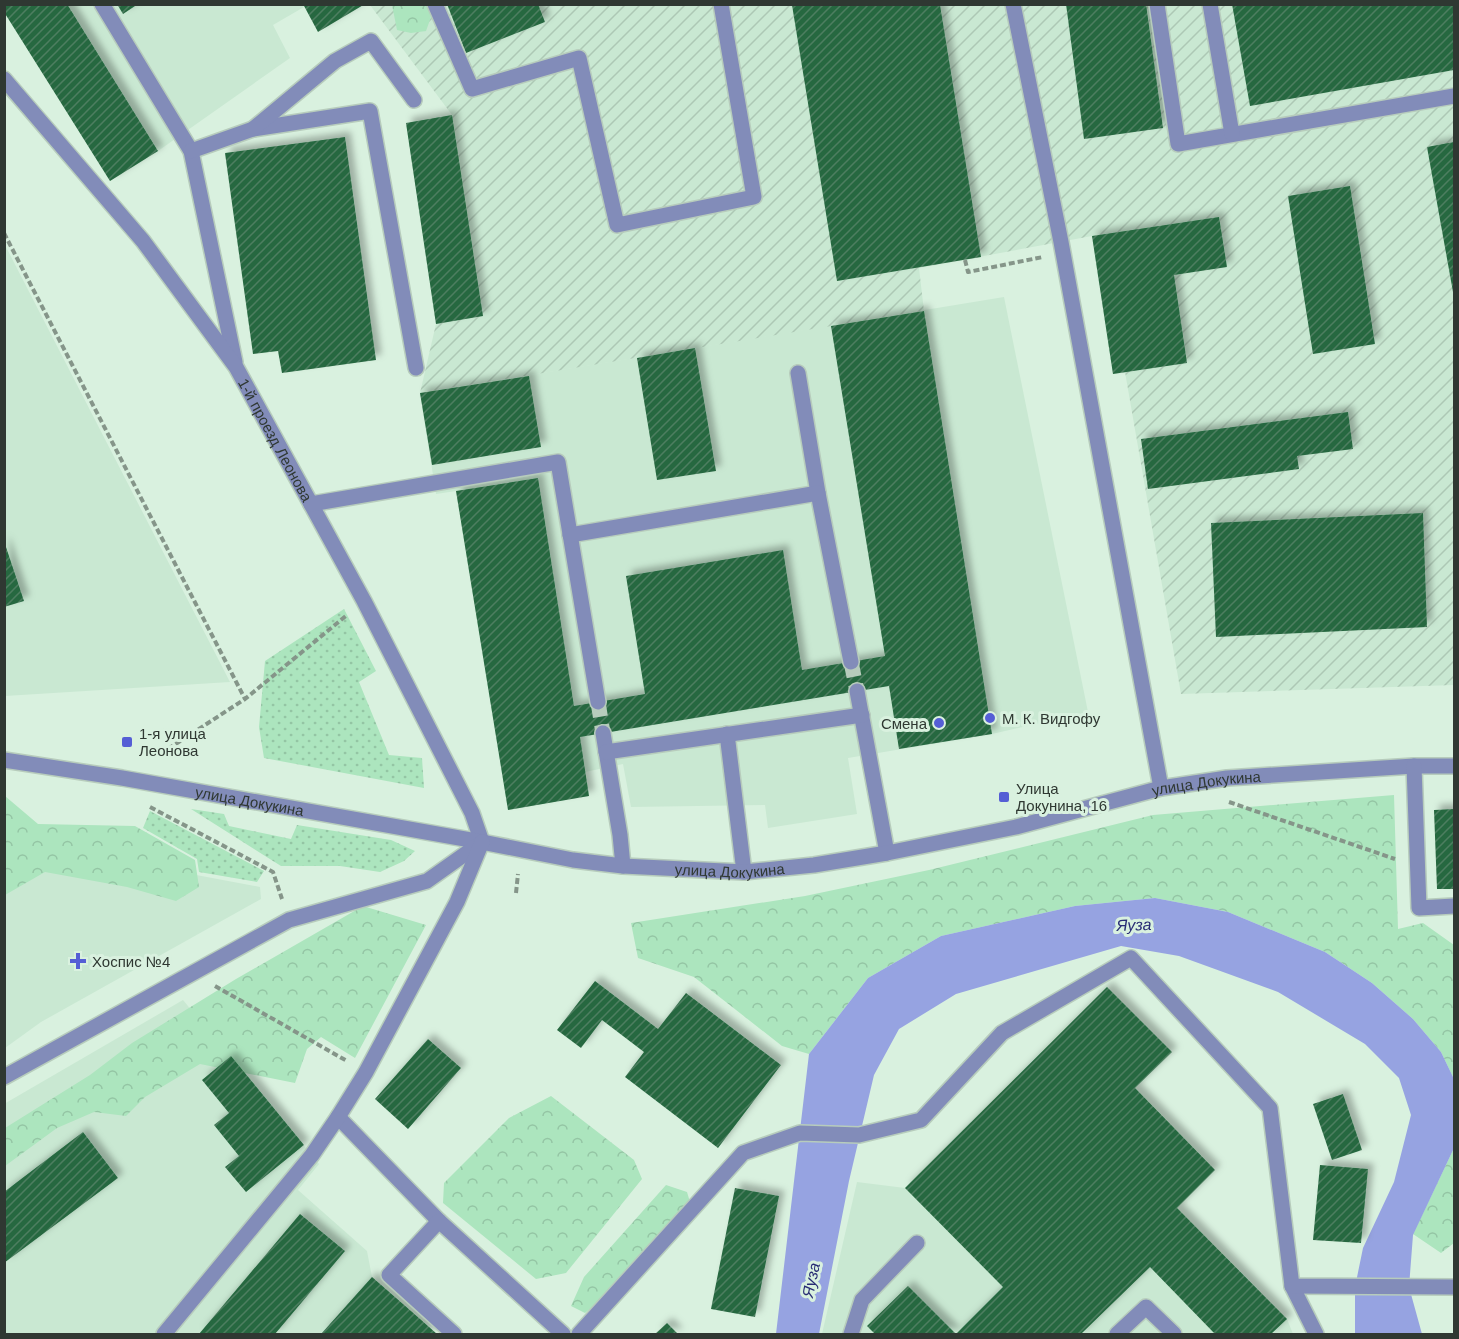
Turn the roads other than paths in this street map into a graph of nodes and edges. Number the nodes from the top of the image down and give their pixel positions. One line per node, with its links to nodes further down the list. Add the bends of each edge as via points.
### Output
1 (102, 4): 12 (street)
2 (435, 4): 3 (street, via 472,89 579,58 617,225 754,196)
3 (721, 4)
4 (1013, 4): 29 (street, via 1061,242)
5 (1157, 4): 11 (street, via 1178,144)
6 (1210, 4): 11 (street)
7 (4, 79): 13 (street, 1-й проезд Леонова, via 143,241)
8 (1455, 96): 11 (street)
9 (414, 99): 10 (street, via 371,41 334,61)
10 (254, 129): 12 (street); 14 (street, via 370,111)
11 (1232, 134)
12 (191, 151): 13 (street)
13 (236, 367): 17 (street, 1-й проезд Леонова)
14 (416, 368)
15 (798, 373): 16 (street)
16 (819, 493): 18 (street); 19 (street)
17 (311, 504): 18 (street, via 558,462); 30 (street, 1-й проезд Леонова, via 472,813)
18 (570, 535): 21 (street)
19 (851, 662)
20 (857, 691): 22 (street)
21 (598, 702)
22 (862, 715): 24 (street); 31 (street)
23 (603, 733): 25 (street)
24 (727, 734): 25 (street); 33 (street)
25 (606, 752): 32 (street)
26 (4, 760): 30 (street, улица Докукина)
27 (1414, 766): 28 (street, улица Докукина); 29 (street, улица Докукина, via 1227,778); 34 (street, via 1419,908)
28 (1455, 766)
29 (1161, 788): 31 (street, улица Докукина, via 1016,827)
30 (482, 842): 32 (street, улица Докукина); 35 (street, via 427,881 289,920); 36 (street, via 457,902)
31 (887, 853): 33 (street, улица Докукина)
32 (623, 866): 33 (street, улица Докукина)
33 (744, 872)
34 (1455, 906)
35 (4, 1077)
36 (338, 1117): 37 (street); 41 (street, via 312,1155)
37 (439, 1221): 42 (street, via 389,1275); 43 (street)
38 (917, 1243): 45 (street, via 862,1300)
39 (1292, 1286): 40 (street); 44 (street, via 1270,1108 1131,958 1002,1033 921,1119 859,1135 800,1133 743,1153); 48 (street)
40 (1455, 1287)
41 (164, 1335)
42 (454, 1335)
43 (563, 1335)
44 (579, 1335)
45 (851, 1335)
46 (1117, 1335): 47 (street, via 1146,1307)
47 (1174, 1335)
48 (1316, 1335)

